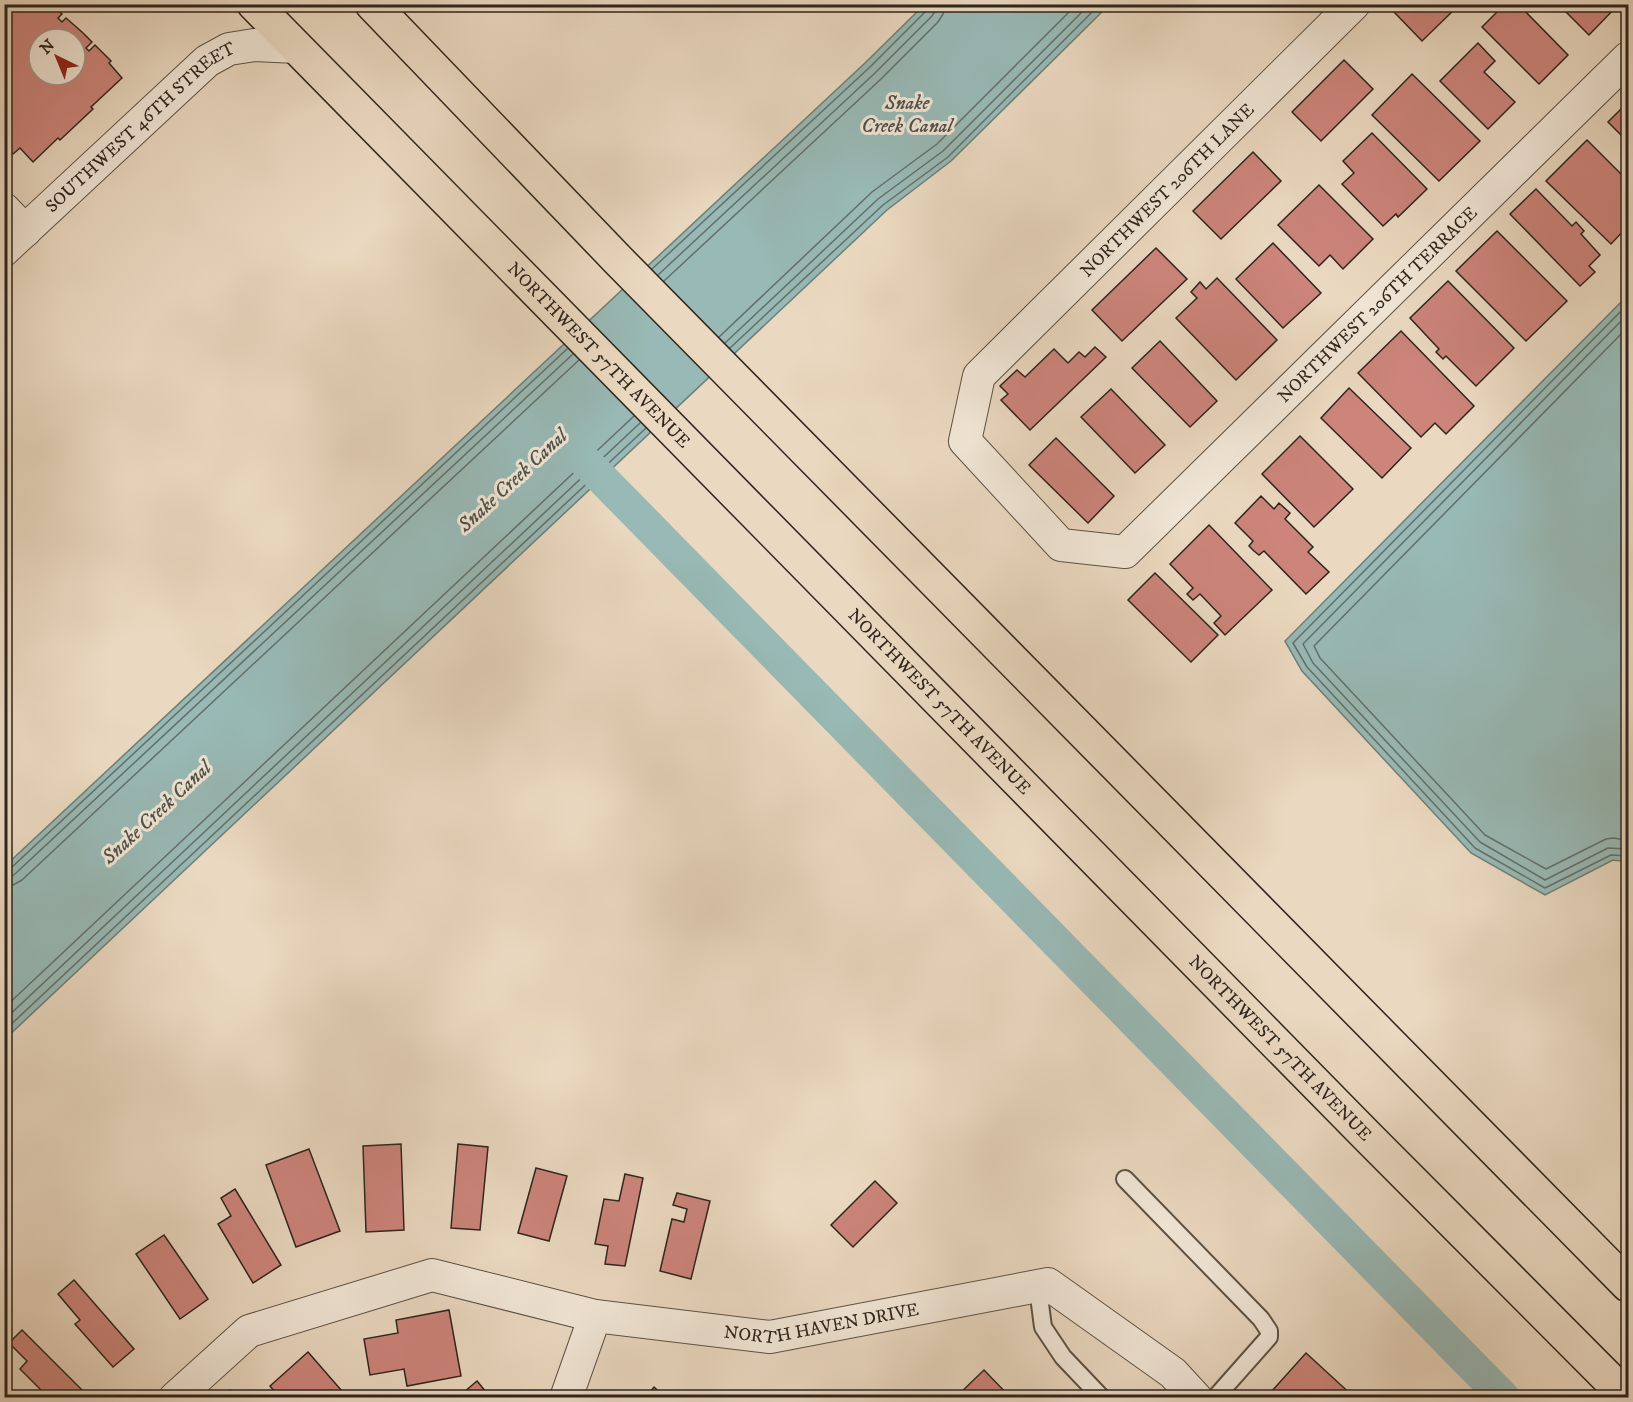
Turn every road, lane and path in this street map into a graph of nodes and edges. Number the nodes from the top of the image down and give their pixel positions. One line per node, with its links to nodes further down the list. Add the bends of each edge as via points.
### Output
1 (254, 4): 4 (main road, NORTHWEST 57TH AVENUE)
2 (372, 4): 10 (main road, via 618,260)
3 (1354, 4): 7 (street, NORTHWEST 206TH LANE, via 979,376 965,441 1060,545)
4 (296, 47): 6 (street, SOUTHWEST 46TH STREET, via 254,45 229,49 207,61); 16 (main road, NORTHWEST 57TH AVENUE)
5 (1629, 58): 7 (street, NORTHWEST 206TH TERRACE)
6 (11, 230)
7 (1125, 552)
8 (1125, 1179): 12 (lane, via 1269,1331 1269,1337)
9 (1048, 1284): 11 (street, NORTH HAVEN DRIVE, via 770,1337); 12 (street, via 1173,1373); 15 (lane, via 1040,1304 1042,1327 1063,1358)
10 (1629, 1285)
11 (595, 1316): 13 (street, NORTH HAVEN DRIVE, via 432,1275 249,1331); 14 (street)
12 (1199, 1397)
13 (175, 1398)
14 (566, 1398)
15 (1102, 1398)
16 (1628, 1398)

